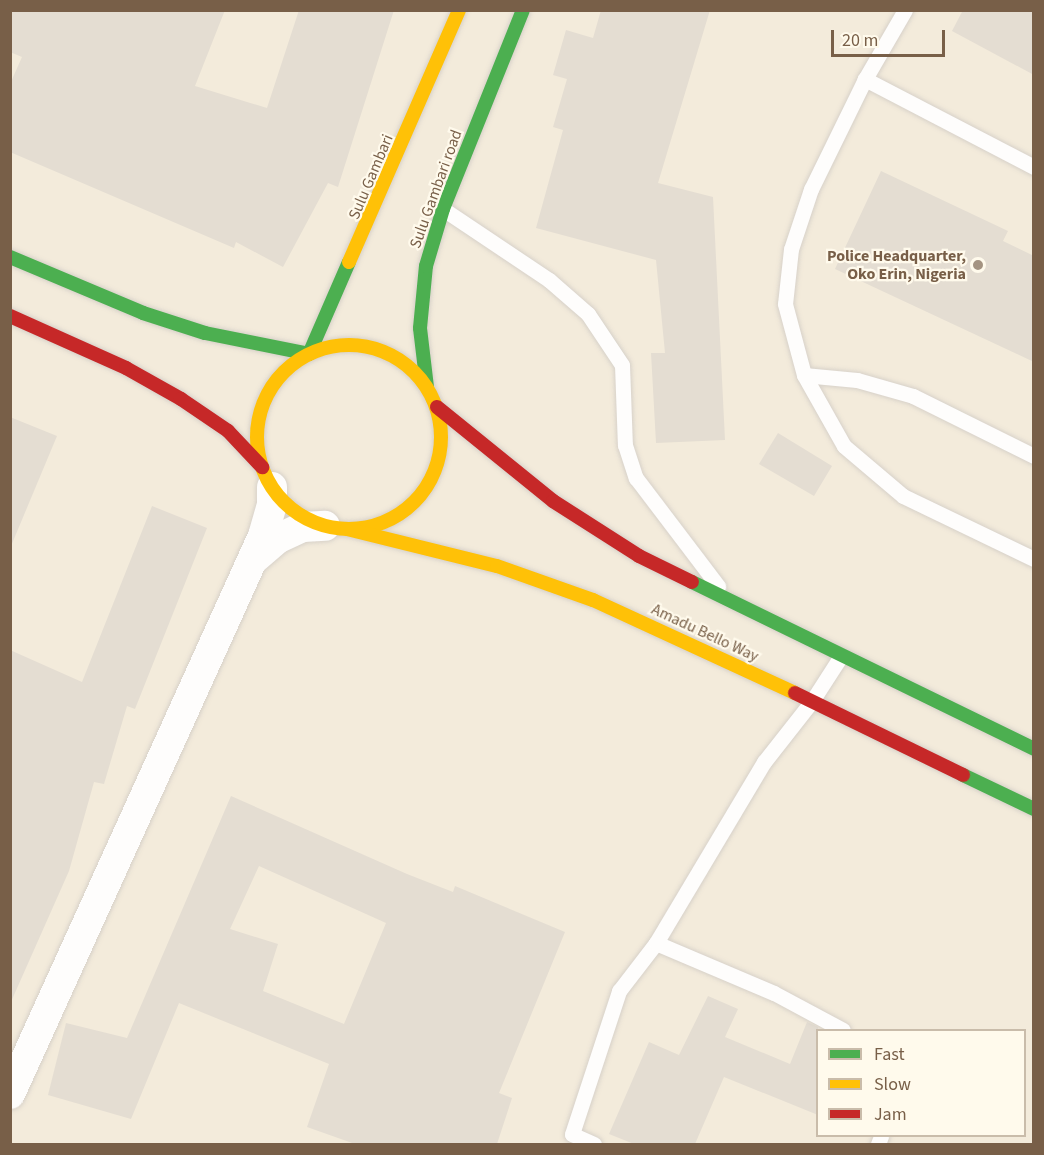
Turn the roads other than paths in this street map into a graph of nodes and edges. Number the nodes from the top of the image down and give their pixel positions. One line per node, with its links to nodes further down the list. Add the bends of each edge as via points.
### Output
1 (459, 10): 9 (main road, Sulu Gambari)
2 (523, 10): 6 (main road, Sulu Gambari road)
3 (905, 10): 4 (lane)
4 (865, 79): 5 (lane); 10 (lane, via 810,189 791,249 785,304)
5 (1034, 167)
6 (443, 209): 11 (main road, Sulu Gambari road, via 421,299); 18 (lane, via 549,280 588,314 622,365 625,445 636,478)
7 (10, 257): 9 (main road, via 143,313 206,333)
8 (10, 316): 14 (main road, via 126,368 181,399 228,431)
9 (309, 354): 11 (main road, via 330,347 374,348 395,356); 14 (main road, via 274,382 264,402 257,445)
10 (804, 375): 13 (lane, via 857,380 912,396); 16 (lane, via 844,446 903,496)
11 (427, 387): 12 (main road)
12 (437, 407): 15 (main road, via 441,451 424,491 409,508 390,520); 18 (main road, via 553,501 639,556)
13 (1034, 456)
14 (267, 477): 15 (main road, via 286,504); 17 (street, via 272,505)
15 (336, 527): 17 (street, via 303,527 277,538); 20 (main road, Amadu Bello Way, via 497,566 593,600)
16 (1034, 559)
17 (250, 563): 25 (street)
18 (728, 600): 19 (main road)
19 (841, 656): 20 (lane); 21 (main road)
20 (812, 701): 22 (main road, Amadu Bello Way); 23 (lane, via 764,762)
21 (1034, 749)
22 (1034, 809)
23 (656, 943): 24 (lane, via 774,993); 26 (lane, via 619,991 572,1134)
24 (841, 1029)
25 (10, 1094)
26 (594, 1144)

